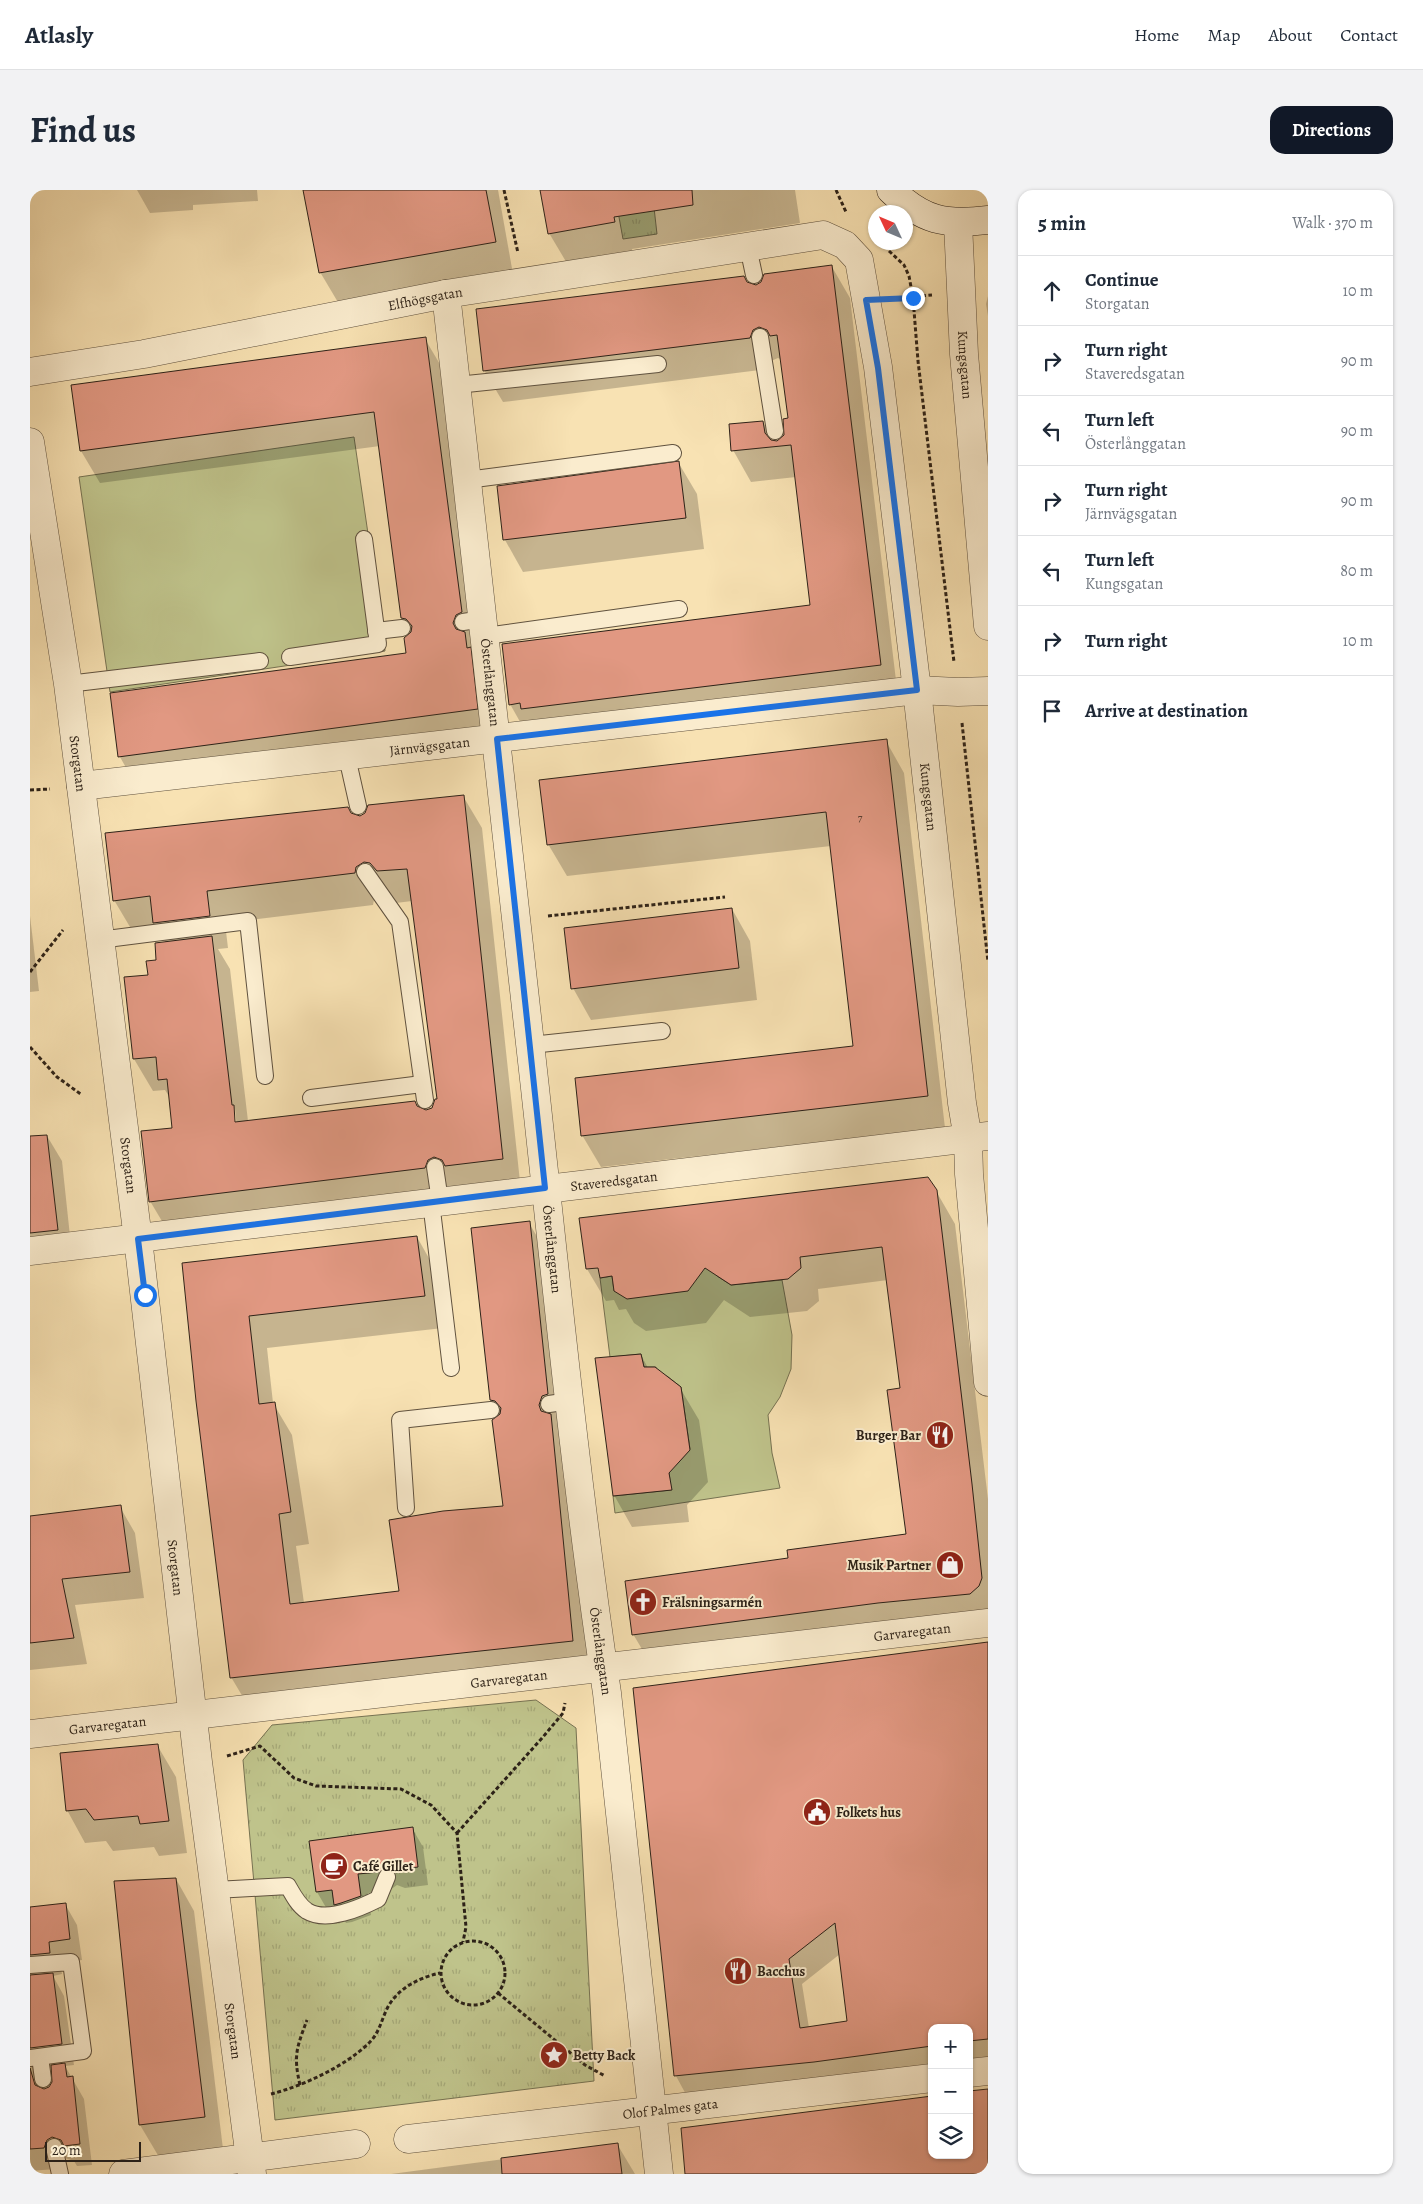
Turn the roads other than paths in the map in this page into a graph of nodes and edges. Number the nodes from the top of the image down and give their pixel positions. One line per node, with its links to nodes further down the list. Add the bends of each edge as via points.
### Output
1 (891, 190): 3 (street, via 933,219)
2 (988, 220): 3 (street)
3 (958, 223): 19 (street, Kungsgatan, via 964,354)
4 (823, 235): 5 (street, Elfhögsgatan); 25 (street, Kungsgatan, via 845,245 859,260 878,368)
5 (748, 247): 6 (lane); 7 (street, Elfhögsgatan)
6 (754, 275)
7 (446, 294): 10 (street, Elfhögsgatan, via 144,354); 11 (street, Österlånggatan)
8 (760, 337): 12 (lane)
9 (658, 364): 11 (lane)
10 (30, 372)
11 (457, 385): 15 (street, Österlånggatan)
12 (775, 431)
13 (30, 442): 24 (street, Storgatan)
14 (673, 453): 15 (lane)
15 (467, 480): 18 (street, Österlånggatan)
16 (364, 539): 21 (lane)
17 (679, 609): 18 (lane)
18 (478, 626): 27 (street, Österlånggatan)
19 (988, 626)
20 (402, 628): 21 (lane)
21 (376, 631): 22 (lane, via 378,644)
22 (290, 657)
23 (260, 661): 24 (lane)
24 (68, 684): 29 (street, Storgatan)
25 (917, 690): 26 (street, Järnvägsgatan); 27 (street, Järnvägsgatan); 39 (street, Kungsgatan, via 962,1103)
26 (988, 691)
27 (497, 739): 28 (street, Järnvägsgatan); 34 (street, Österlånggatan)
28 (347, 757): 29 (street, Järnvägsgatan); 30 (lane)
29 (81, 786): 32 (street, Storgatan)
30 (358, 806)
31 (365, 872): 36 (lane, via 400,922)
32 (99, 940): 35 (lane, via 248,920); 43 (street, Storgatan)
33 (662, 1031): 34 (lane)
34 (531, 1046): 41 (street, Österlånggatan)
35 (265, 1076)
36 (422, 1084): 37 (lane); 38 (lane)
37 (311, 1098)
38 (425, 1100)
39 (978, 1138): 41 (street, Staveredsgatan); 46 (street, Kungsgatan, via 969,1174)
40 (434, 1167): 42 (lane)
41 (545, 1188): 42 (street, Staveredsgatan); 50 (street, Österlånggatan, via 560,1402)
42 (436, 1202): 43 (street, Staveredsgatan); 45 (lane)
43 (138, 1239): 44 (street, Staveredsgatan); 51 (street, Storgatan)
44 (30, 1251)
45 (451, 1368)
46 (988, 1382)
47 (491, 1410): 48 (lane, via 400,1420)
48 (406, 1508)
49 (988, 1624): 50 (street, Garvaregatan)
50 (603, 1669): 51 (street, Garvaregatan); 61 (street, Österlånggatan)
51 (194, 1716): 52 (street, Garvaregatan); 54 (street, Storgatan)
52 (30, 1734)
53 (387, 1877): 54 (lane, via 378,1899 349,1912 320,1914 307,1911 297,1902 288,1886)
54 (215, 1890): 65 (street, Storgatan)
55 (30, 1965): 56 (lane, via 71,1962 83,2051)
56 (35, 2057): 60 (lane)
57 (988, 2071): 58 (street)
58 (973, 2073)
59 (928, 2078): 61 (street, Olof Palmes gata)
60 (43, 2079)
61 (653, 2110): 62 (street, Olof Palmes gata); 68 (street, Österlånggatan)
62 (408, 2139)
63 (356, 2144): 65 (street)
64 (54, 2147): 66 (lane)
65 (251, 2165): 67 (street)
66 (60, 2174)
67 (123, 2174)
68 (659, 2174)

